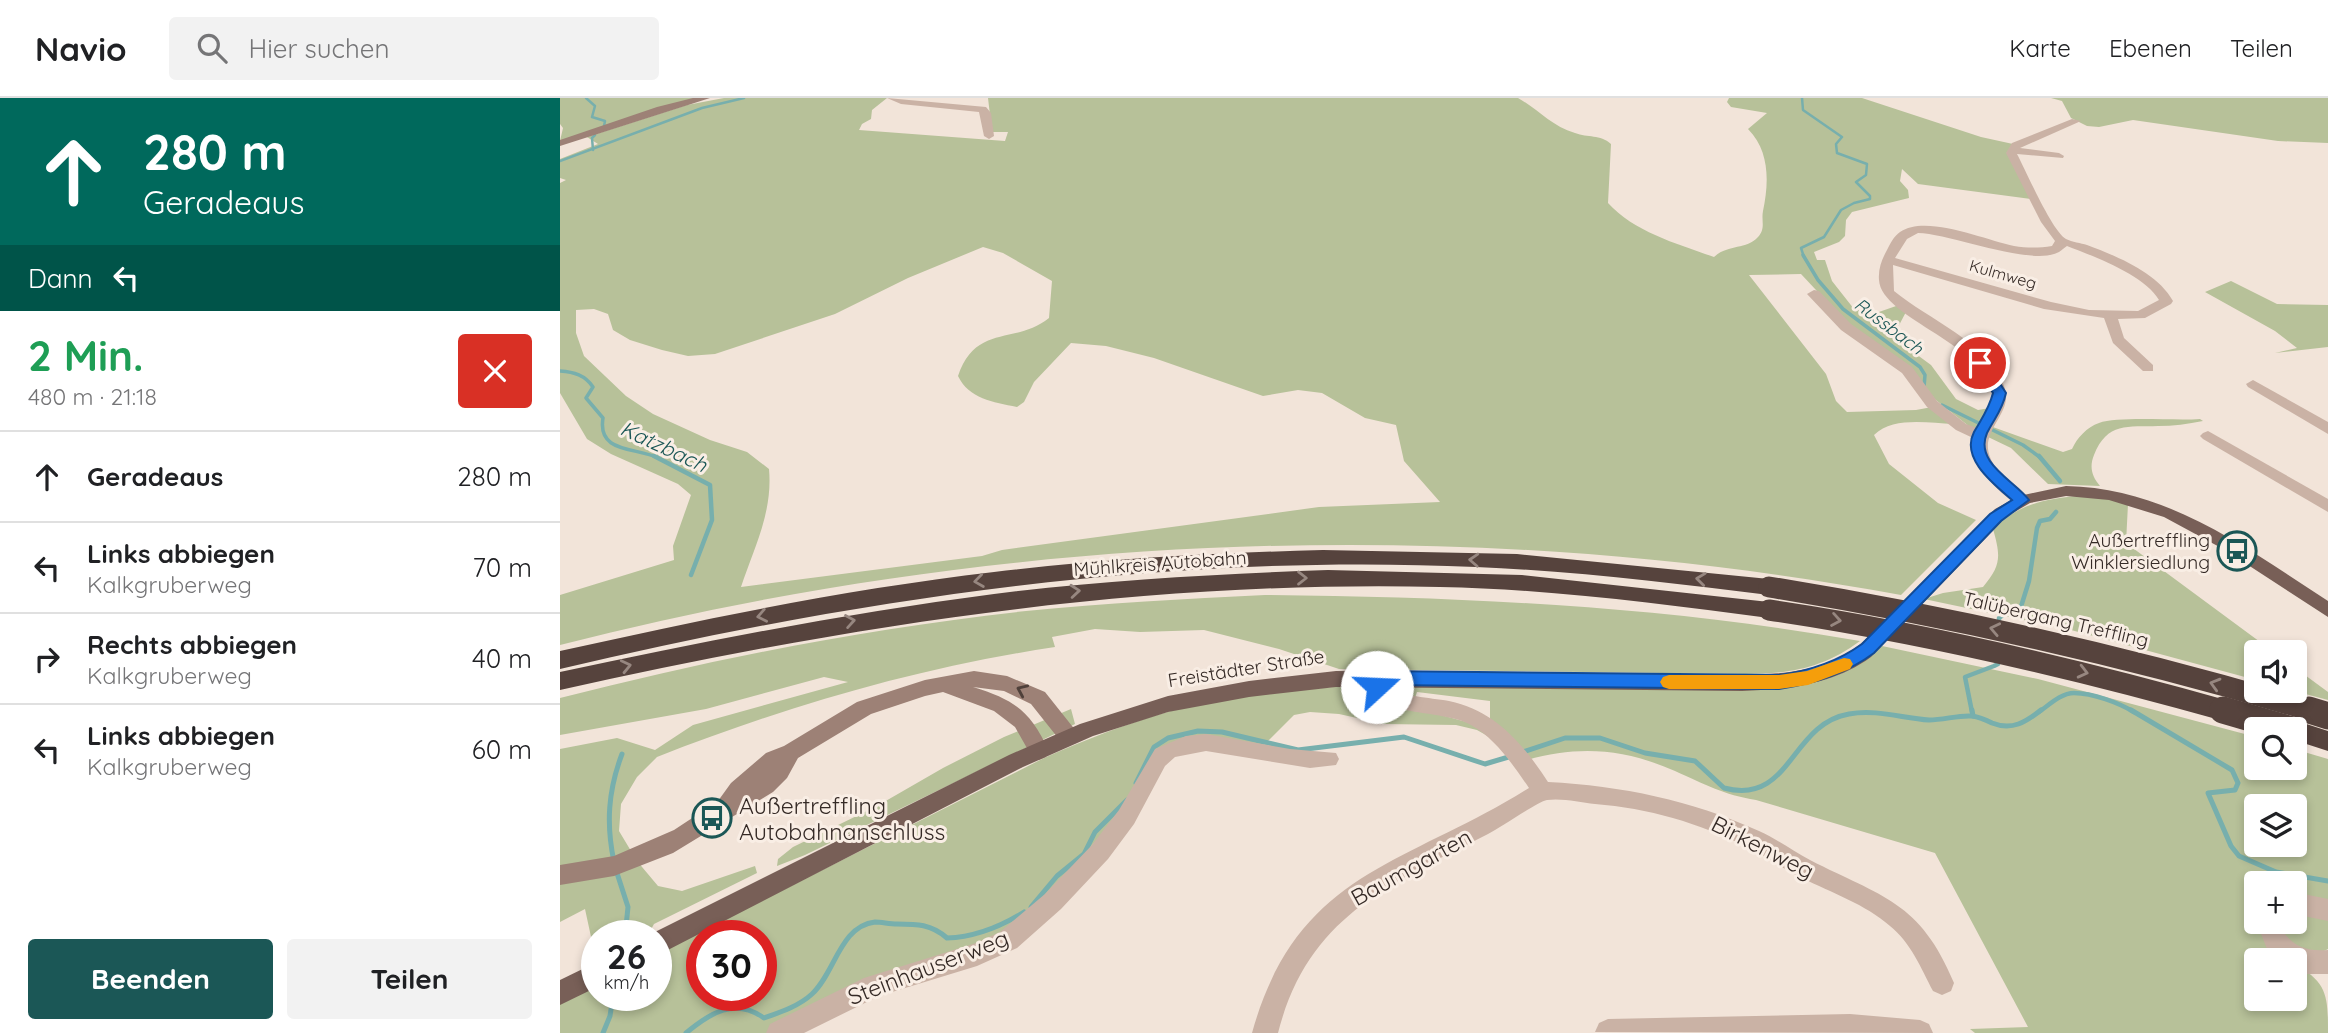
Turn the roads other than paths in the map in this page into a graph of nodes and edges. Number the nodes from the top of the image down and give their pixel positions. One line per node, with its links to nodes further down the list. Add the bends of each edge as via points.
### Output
1 (705, 98): 5 (street)
2 (892, 98): 4 (street, via 979,108 986,113)
3 (2076, 121): 6 (street)
4 (989, 136)
5 (560, 143)
6 (2012, 150): 7 (street); 8 (street, via 2041,212)
7 (2059, 156)
8 (2061, 241): 9 (street, via 2050,251 2020,252 1940,230 1917,229 1902,236); 11 (street, Kulmweg, via 2146,279 2166,297 2159,307 2140,315)
9 (1888, 260): 11 (street, Kulmweg, via 2049,306); 15 (street, via 1888,293 1964,347 1996,383 1999,401)
10 (1814, 295): 15 (street, via 1846,327 1907,370 1932,404 1962,427)
11 (2110, 316): 12 (street, via 2118,340)
12 (2148, 368)
13 (2253, 384): 14 (street)
14 (2328, 429)
15 (1982, 431): 17 (street, via 1979,452 1989,471)
16 (2208, 436): 18 (street)
17 (2022, 500): 20 (main road, via 2072,492 2132,500 2188,521); 22 (main road, Freistädter Straße, via 1995,518 1868,649 1833,670 1808,678 1742,683)
18 (2328, 506)
19 (1769, 598): 21 (highway, Mühlkreis Autobahn, one-way to 21, via 1592,567 1436,558 1186,561 1020,576 831,603); 23 (highway, Mühlkreis Autobahn, one-way to 19, via 870,618 1146,585 1442,579); 25 (highway, Talübergang Treffling, one-way to 19, bridge, via 2197,678 1912,611); 26 (highway, one-way to 26, bridge, via 1868,626 2032,660)
20 (2328, 610)
21 (560, 660)
22 (1377, 678): 28 (main road, Freistädter Straße, via 1295,682 1200,697); 32 (street, via 1377,687 1396,700 1476,718 1516,755)
23 (560, 681)
24 (944, 685): 28 (street, one-way to 24, via 1045,704 1024,690 982,679); 30 (street, via 1008,708 1030,728); 33 (street, via 909,691 864,708 791,752 786,766 749,798 726,807 673,842 602,869)
25 (2328, 716)
26 (2245, 717)
27 (2307, 734): 29 (highway)
28 (1069, 737): 30 (main road, Freistädter Straße)
29 (2328, 741)
30 (1039, 751): 37 (main road, Freistädter Straße)
31 (1329, 760): 44 (street, Steinhauserweg, via 1297,761 1226,745 1169,750 1154,766 1113,834 1021,930 974,955 859,992)
32 (1542, 791): 40 (street, Birkenweg, via 1600,793 1678,807 1754,839 1893,914 1909,928); 45 (street, Baumgarten, via 1512,813 1370,886 1320,924 1286,977)
33 (560, 875)
34 (2307, 906): 35 (street)
35 (2328, 910)
36 (2271, 934): 38 (street, via 2288,955 2314,964)
37 (672, 936)
38 (2328, 962)
39 (581, 982): 41 (main road)
40 (1942, 983)
41 (560, 993)
42 (1692, 1031): 43 (street); 46 (street, via 1850,1027)
43 (1608, 1032)
44 (779, 1033)
45 (1265, 1033)
46 (1920, 1033)

